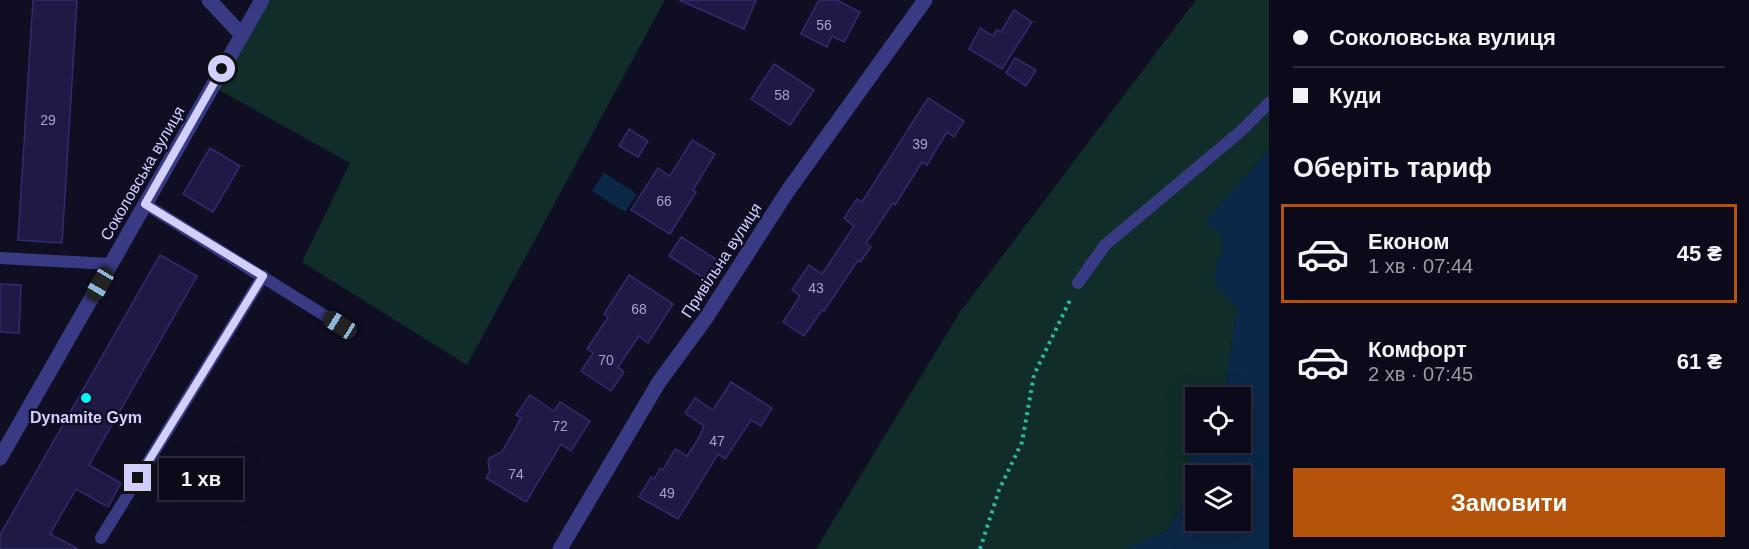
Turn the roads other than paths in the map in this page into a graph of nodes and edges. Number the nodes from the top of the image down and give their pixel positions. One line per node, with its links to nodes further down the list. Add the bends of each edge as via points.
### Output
1 (209, 0): 4 (street)
2 (262, 0): 4 (street, Соколовська вулиця)
3 (925, 0): 14 (street, Привільна вулиця, via 787,192 706,318 659,382)
4 (242, 34): 6 (street, Соколовська вулиця)
5 (1269, 103): 10 (lane, via 1105,245)
6 (145, 204): 8 (street, Соколовська вулиця); 9 (lane)
7 (0, 258): 8 (lane)
8 (111, 264): 12 (street, Соколовська вулиця)
9 (263, 276): 11 (lane); 13 (lane)
10 (1078, 283)
11 (340, 325)
12 (0, 458)
13 (101, 538)
14 (560, 549)

